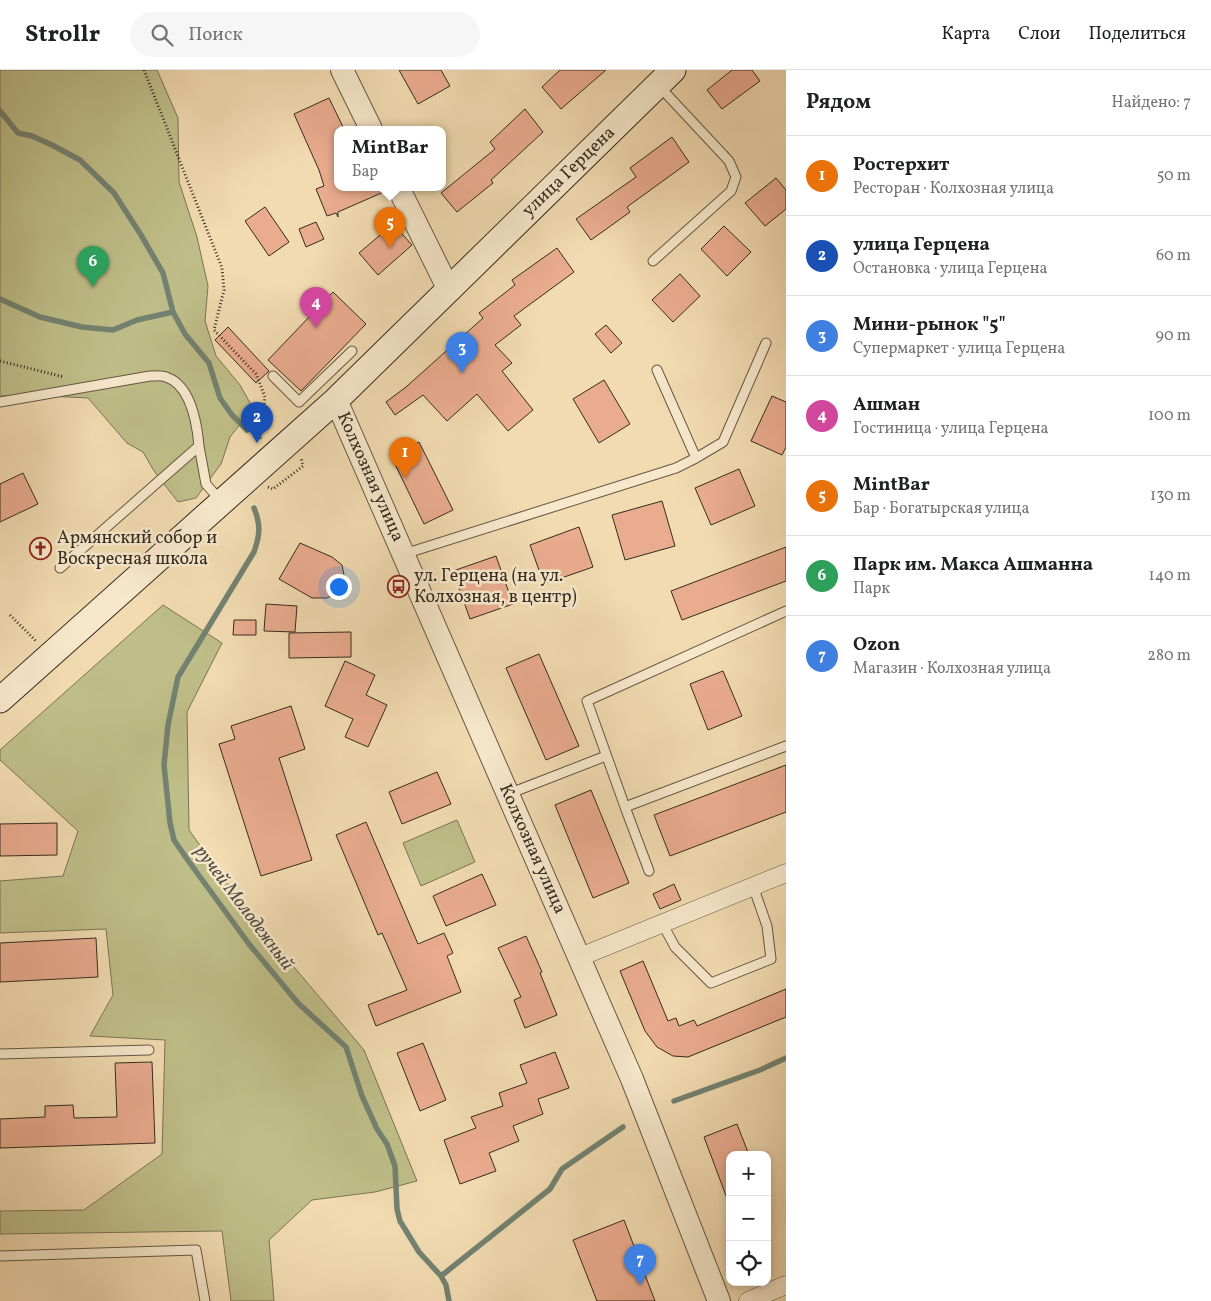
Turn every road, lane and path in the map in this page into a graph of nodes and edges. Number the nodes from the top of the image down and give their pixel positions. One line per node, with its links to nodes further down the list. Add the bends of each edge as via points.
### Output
1 (144, 70): 16 (path, via 222,268 224,290 214,330 256,374 265,398)
2 (342, 70): 4 (street)
3 (666, 77): 6 (lane, via 729,161 736,177 731,191); 7 (main road, улица Герцена)
4 (369, 126)
5 (400, 191): 7 (street)
6 (653, 261)
7 (449, 290): 14 (main road, улица Герцена)
8 (766, 343): 18 (lane, via 723,442)
9 (352, 351): 14 (lane)
10 (0, 361): 13 (path)
11 (657, 370): 18 (lane)
12 (273, 376): 14 (lane, via 299,402)
13 (99, 385): 15 (lane); 17 (lane, via 150,376 167,377 178,385 189,401 197,425)
14 (328, 391): 19 (main road, улица Герцена); 20 (street, Колхозная улица)
15 (0, 402)
16 (260, 440)
17 (199, 446): 19 (lane, via 206,484); 21 (lane)
18 (696, 458): 20 (lane, via 676,468)
19 (221, 502): 25 (main road, улица Герцена)
20 (404, 554): 28 (street, Колхозная улица)
21 (60, 568)
22 (786, 611): 27 (lane, via 587,701)
23 (10, 615): 24 (path)
24 (41, 647)
25 (0, 700)
26 (786, 746): 29 (lane)
27 (606, 756): 28 (lane); 29 (lane)
28 (508, 794): 34 (street, Колхозная улица)
29 (625, 807): 30 (lane)
30 (649, 871)
31 (786, 873): 32 (street)
32 (753, 886): 33 (street); 33 (lane, via 767,926 771,959 711,982 675,947)
33 (662, 923): 34 (street)
34 (580, 957): 40 (street, Колхозная улица, via 632,1079)
35 (149, 1050): 36 (lane)
36 (0, 1054)
37 (0, 1256): 39 (lane, via 196,1250)
38 (786, 1286): 41 (street)
39 (205, 1301)
40 (719, 1301)
41 (748, 1301)

